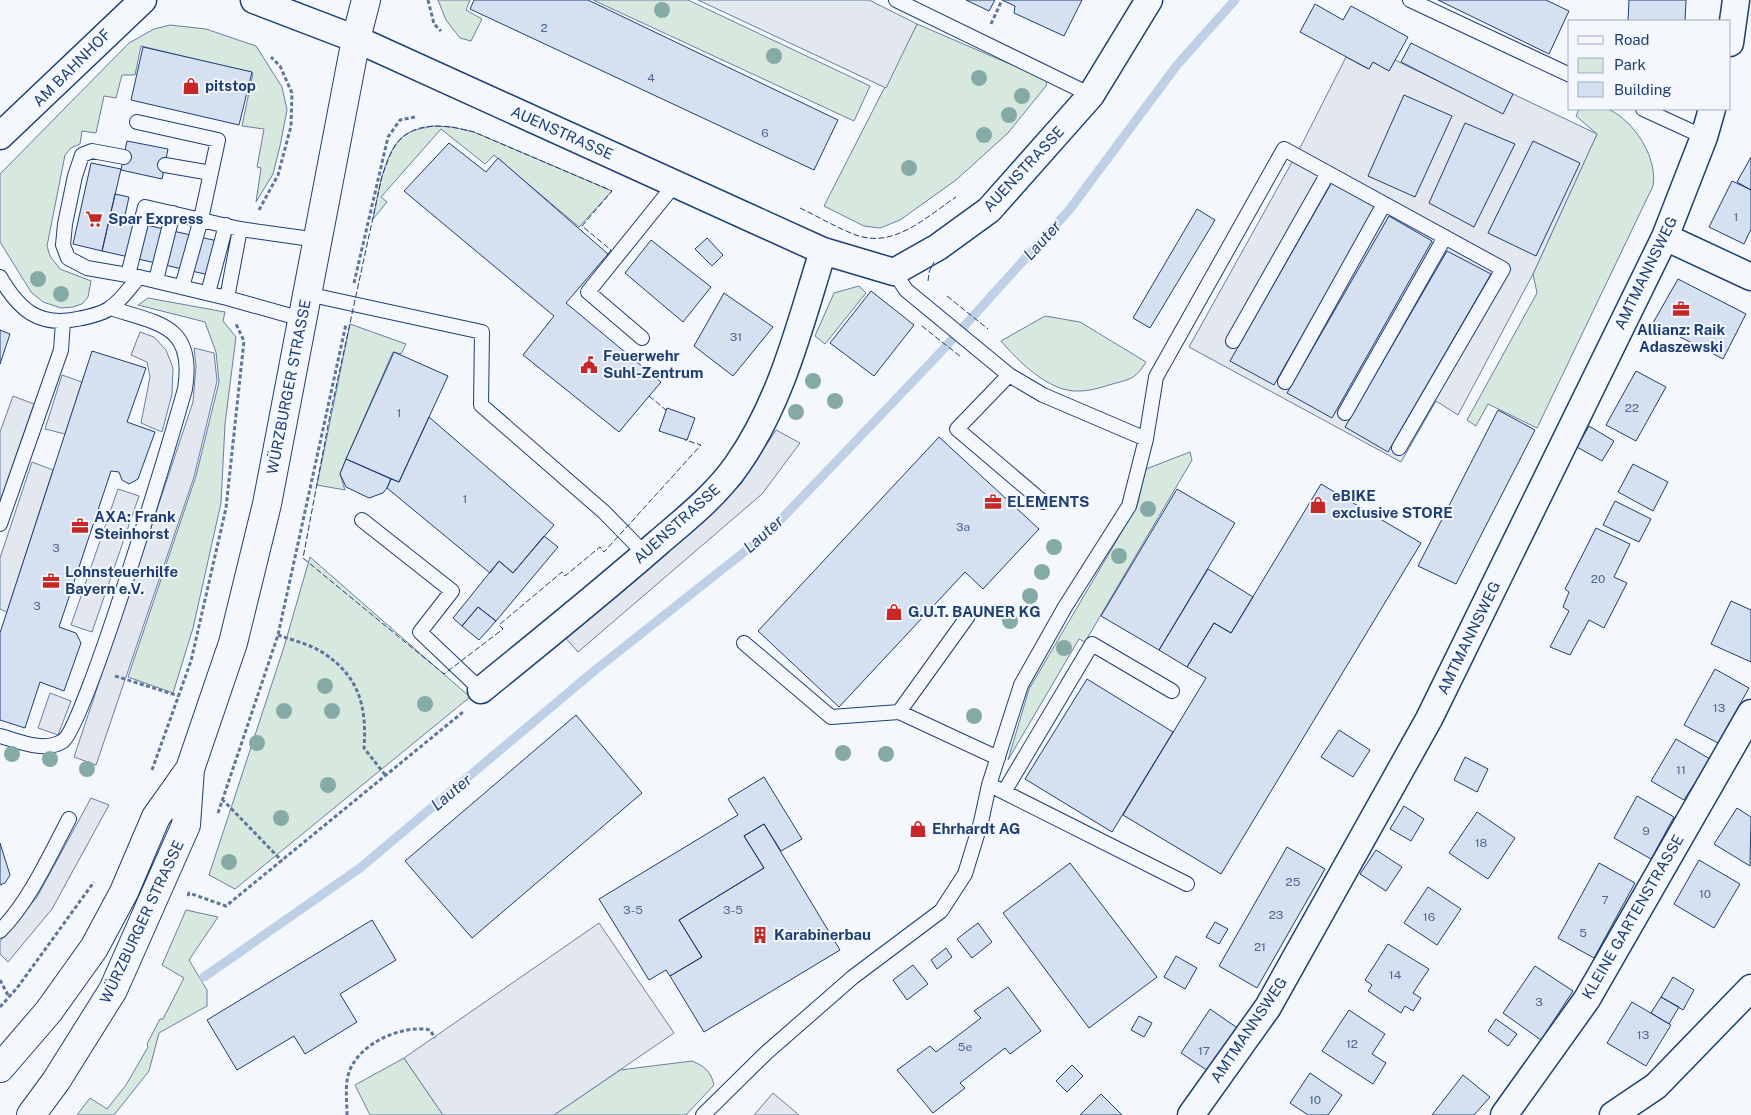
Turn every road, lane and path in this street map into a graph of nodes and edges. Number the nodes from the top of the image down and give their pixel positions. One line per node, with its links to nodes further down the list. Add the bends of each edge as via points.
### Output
1 (143, 0): 19 (street, AM BAHNHOF)
2 (254, 0): 11 (street)
3 (366, 0): 11 (main road, WÜRZBURGER STRASSE)
4 (428, 0): 9 (path, via 434,24)
5 (896, 0): 14 (lane)
6 (1149, 0): 14 (street, AUENSTRASSE)
7 (1410, 0): 13 (lane)
8 (1736, 0): 10 (street)
9 (441, 31)
10 (1731, 36)
11 (356, 40): 25 (street, AUENSTRASSE); 33 (main road, WÜRZBURGER STRASSE)
12 (271, 57): 30 (path, via 280,66 292,93 291,126 278,175 260,205)
13 (1568, 74)
14 (1090, 95): 35 (street, AUENSTRASSE, via 989,210 938,247)
15 (1645, 110): 20 (lane)
16 (1712, 110): 20 (street, AMTMANNSWEG)
17 (415, 117): 43 (path, via 400,120 388,137)
18 (136, 122): 23 (lane, via 218,140)
19 (0, 136)
20 (1704, 137): 32 (street, AMTMANNSWEG)
21 (124, 157): 36 (lane, via 92,151 82,155 75,176 63,245 68,258 87,268)
22 (165, 165): 23 (lane)
23 (211, 173): 28 (lane)
24 (1328, 174): 26 (lane); 48 (lane); 52 (lane, via 1284,149 1156,377)
25 (675, 184): 34 (street, AUENSTRASSE); 47 (lane, via 588,292)
26 (1384, 204): 31 (lane); 50 (lane)
27 (173, 213): 28 (lane); 36 (lane, via 145,207); 39 (lane)
28 (201, 219): 29 (lane); 40 (lane)
29 (233, 227): 30 (lane); 41 (lane); 42 (lane)
30 (255, 232): 33 (lane)
31 (1445, 237): 51 (lane); 53 (lane, via 1503,269)
32 (1665, 237): 38 (street); 93 (street, AMTMANNSWEG, via 1429,719 1268,1007)
33 (318, 240): 44 (main road, WÜRZBURGER STRASSE)
34 (823, 251): 35 (street, AUENSTRASSE); 57 (street, AUENSTRASSE, via 781,383 755,436 716,492)
35 (894, 272): 49 (lane, via 906,290)
36 (134, 276): 39 (lane); 45 (lane)
37 (0, 277): 46 (lane, via 16,302 26,310 44,320)
38 (1751, 278)
39 (156, 280): 40 (lane)
40 (182, 287): 41 (lane)
41 (208, 293): 42 (lane)
42 (231, 300): 44 (lane); 64 (path, via 232,315 244,341 226,508 191,661)
43 (350, 304): 44 (lane); 57 (lane, via 482,332 481,405 604,512); 59 (path)
44 (305, 306): 69 (main road, WÜRZBURGER STRASSE, via 266,504 233,643)
45 (110, 308): 46 (lane); 61 (lane, via 169,327 186,352 188,372 162,467)
46 (63, 322): 56 (lane, via 61,350)
47 (642, 338)
48 (1233, 340)
49 (1010, 375): 52 (lane, via 1043,395); 54 (lane, via 957,429)
50 (1285, 382)
51 (1344, 413)
52 (1146, 439): 68 (lane, via 1129,506 1065,607 1021,685)
53 (1399, 448)
54 (1043, 502)
55 (362, 520): 62 (lane, via 452,591 420,632)
56 (0, 524)
57 (646, 554): 62 (street, AUENSTRASSE)
58 (968, 616): 65 (lane)
59 (278, 635): 70 (path, via 321,651 344,670 361,697 366,721 364,748); 74 (path)
60 (744, 643): 65 (lane, via 832,717)
61 (95, 670): 64 (path); 67 (lane, via 71,732 64,740 53,745 34,745)
62 (481, 690): 70 (path, via 480,698)
63 (1172, 691): 73 (lane, via 1092,644)
64 (179, 696): 71 (path)
65 (899, 712): 68 (lane)
66 (1751, 713): 94 (street, KLEINE GARTENSTRASSE, via 1587,999)
67 (0, 736)
68 (998, 758): 72 (lane)
69 (190, 769): 89 (main road, WÜRZBURGER STRASSE, via 156,817 124,892 94,948 49,1011); 90 (main road, WÜRZBURGER STRASSE, via 186,825 113,990)
70 (386, 776): 77 (path)
71 (149, 777)
72 (988, 785): 73 (lane); 92 (lane, via 965,874 941,911 853,977 766,1053)
73 (1004, 792): 79 (lane)
74 (222, 799): 75 (path); 77 (path)
75 (216, 816)
76 (69, 819): 83 (lane, via 13,918)
77 (282, 861): 81 (path, via 226,906)
78 (97, 876): 86 (path)
79 (1187, 884)
80 (192, 885): 81 (path)
81 (189, 893): 82 (path)
82 (185, 902)
83 (0, 931)
84 (0, 980): 86 (path)
85 (1751, 988): 95 (street, via 1656,1086)
86 (9, 997): 87 (path)
87 (0, 1007)
88 (435, 1038): 91 (path, via 430,1030 407,1029 368,1045 355,1059 348,1076)
89 (0, 1068)
90 (31, 1115)
91 (347, 1115)
92 (703, 1115)
93 (1191, 1115)
94 (1504, 1115)
95 (1613, 1115)

